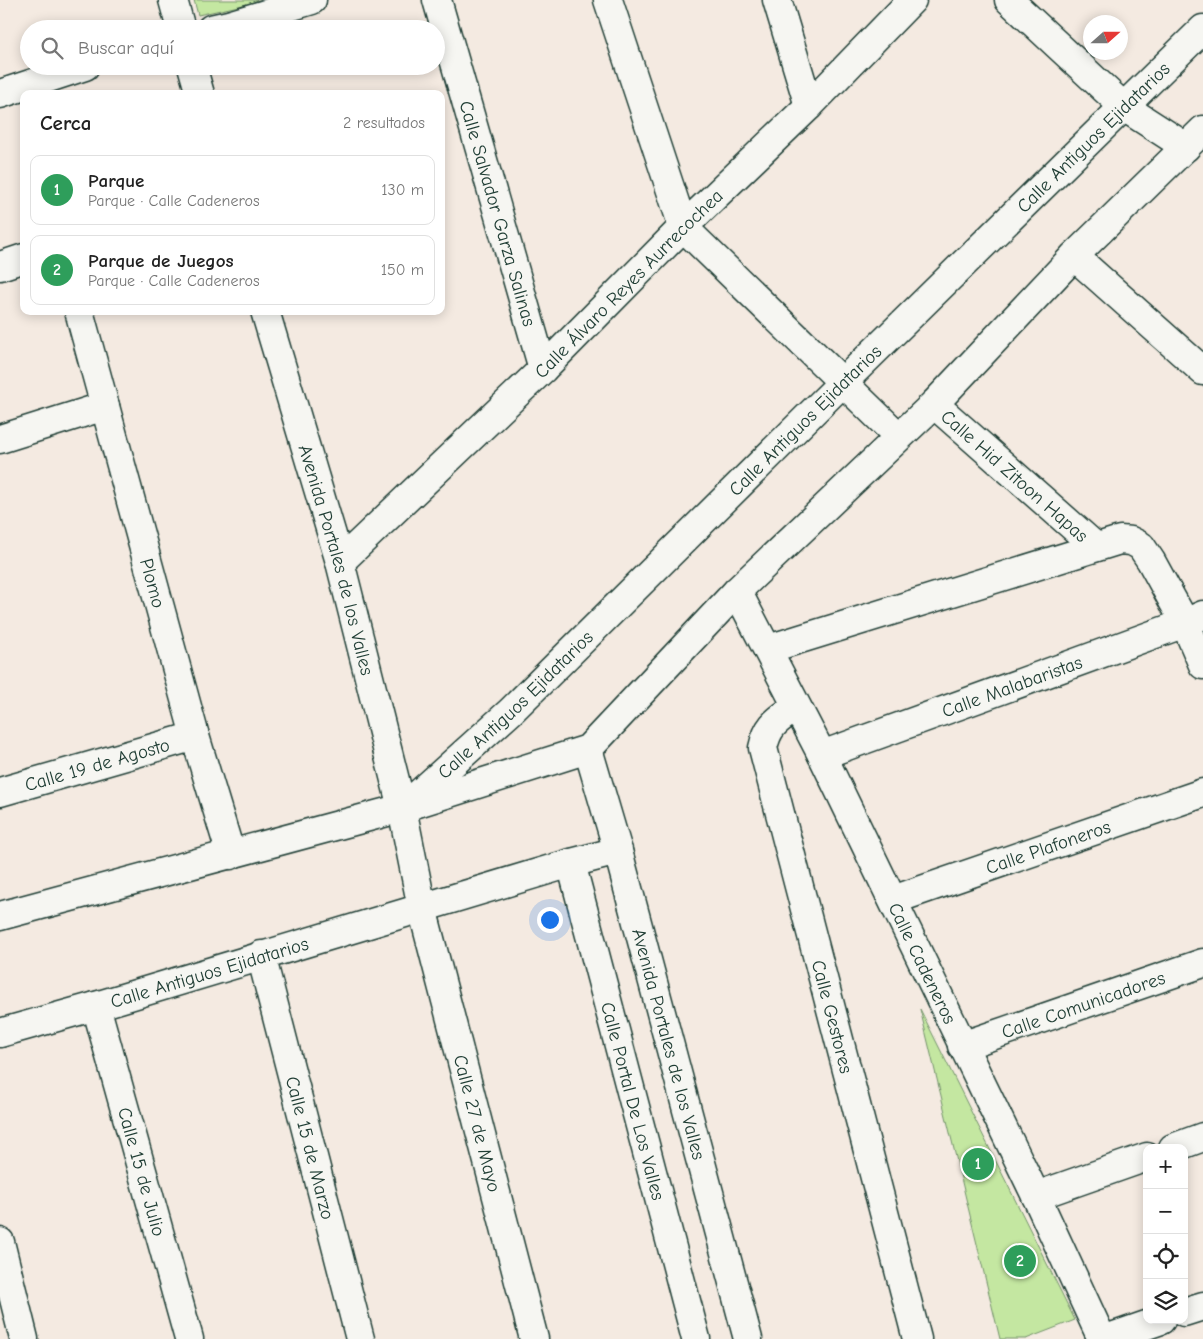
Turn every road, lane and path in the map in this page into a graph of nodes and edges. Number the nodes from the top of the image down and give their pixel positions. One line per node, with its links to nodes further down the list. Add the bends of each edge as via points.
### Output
1 (174, 0): 8 (street)
2 (312, 0): 9 (street)
3 (437, 0): 10 (street, Calle Salvador Garza Salinas)
4 (608, 0): 20 (street)
5 (777, 0): 17 (street)
6 (912, 0): 17 (street, Calle Álvaro Reyes Aurrecochea)
7 (1009, 0): 18 (street)
8 (179, 20)
9 (246, 20)
10 (443, 20)
11 (445, 28): 26 (street, Calle Salvador Garza Salinas)
12 (1203, 29): 18 (street, Calle Antiguos Ejidatarios)
13 (64, 75): 15 (street)
14 (195, 75): 16 (street)
15 (30, 90)
16 (199, 90)
17 (809, 106): 20 (street, Calle Álvaro Reyes Aurrecochea)
18 (1124, 107): 19 (street); 28 (street, Calle Antiguos Ejidatarios)
19 (1195, 138): 21 (street, Calle Antiguos Ejidatarios)
20 (683, 227): 26 (street, Calle Álvaro Reyes Aurrecochea); 28 (street)
21 (1074, 256): 27 (street); 29 (street, Calle Antiguos Ejidatarios)
22 (20, 259): 23 (street)
23 (0, 266)
24 (80, 315): 30 (street, Plomo)
25 (266, 315): 34 (street, Avenida Portales de los Valles)
26 (543, 369): 34 (street, Calle Álvaro Reyes Aurrecochea)
27 (1203, 371)
28 (843, 382): 31 (street); 45 (street, Calle Antiguos Ejidatarios, via 510,712)
29 (934, 404): 31 (street, Calle Antiguos Ejidatarios); 33 (street, Calle Hid Zitoon Hapas)
30 (105, 406): 32 (street); 40 (street, Plomo)
31 (898, 436): 35 (street, Calle Antiguos Ejidatarios)
32 (0, 439)
33 (1096, 547): 36 (street, via 1120,540 1141,546); 37 (street)
34 (340, 562): 45 (street, Avenida Portales de los Valles)
35 (737, 591): 37 (street, Calle Cadeneros); 41 (street, Calle Antiguos Ejidatarios)
36 (1194, 619): 38 (street); 42 (street, Calle Malabaristas)
37 (768, 649): 39 (street, Calle Cadeneros)
38 (1203, 665)
39 (796, 707): 42 (street, Calle Cadeneros); 71 (street, Calle Gestores, via 774,723 766,733 763,748)
40 (195, 736): 43 (street, Calle 19 de Agosto); 47 (street, Plomo)
41 (588, 749): 45 (street, Calle Antiguos Ejidatarios); 46 (street, Avenida Portales de los Valles)
42 (822, 756): 49 (street, Calle Cadeneros)
43 (0, 792)
44 (1203, 794): 49 (street, Calle Plafoneros)
45 (402, 808): 47 (street, Calle Antiguos Ejidatarios); 50 (street, Avenida Portales de los Valles)
46 (618, 851): 48 (street, Calle Antiguos Ejidatarios); 70 (street, Avenida Portales de los Valles)
47 (231, 855): 51 (street, Calle Antiguos Ejidatarios)
48 (571, 863): 50 (street, Calle Antiguos Ejidatarios); 69 (street, Calle Portal De Los Valles)
49 (893, 900): 56 (street, Calle Cadeneros)
50 (422, 908): 52 (street, Calle Antiguos Ejidatarios); 68 (street, Calle 27 de Mayo)
51 (0, 916)
52 (261, 955): 54 (street, Calle Antiguos Ejidatarios); 67 (street, Calle 15 de Marzo)
53 (1203, 963): 56 (street, Calle Comunicadores)
54 (96, 1006): 55 (street, Calle Antiguos Ejidatarios); 66 (street, Calle 15 de Julio)
55 (0, 1033)
56 (962, 1046): 60 (street, Calle Cadeneros)
57 (1203, 1137): 58 (street)
58 (1184, 1144)
59 (1143, 1158): 60 (street)
60 (1036, 1196): 72 (street, Calle Cadeneros)
61 (0, 1242): 65 (street)
62 (1203, 1306): 63 (street)
63 (1188, 1311)
64 (1149, 1324): 73 (street)
65 (24, 1339)
66 (189, 1339)
67 (360, 1339)
68 (534, 1339)
69 (696, 1339)
70 (748, 1339)
71 (917, 1339)
72 (1102, 1339)
73 (1106, 1339)

